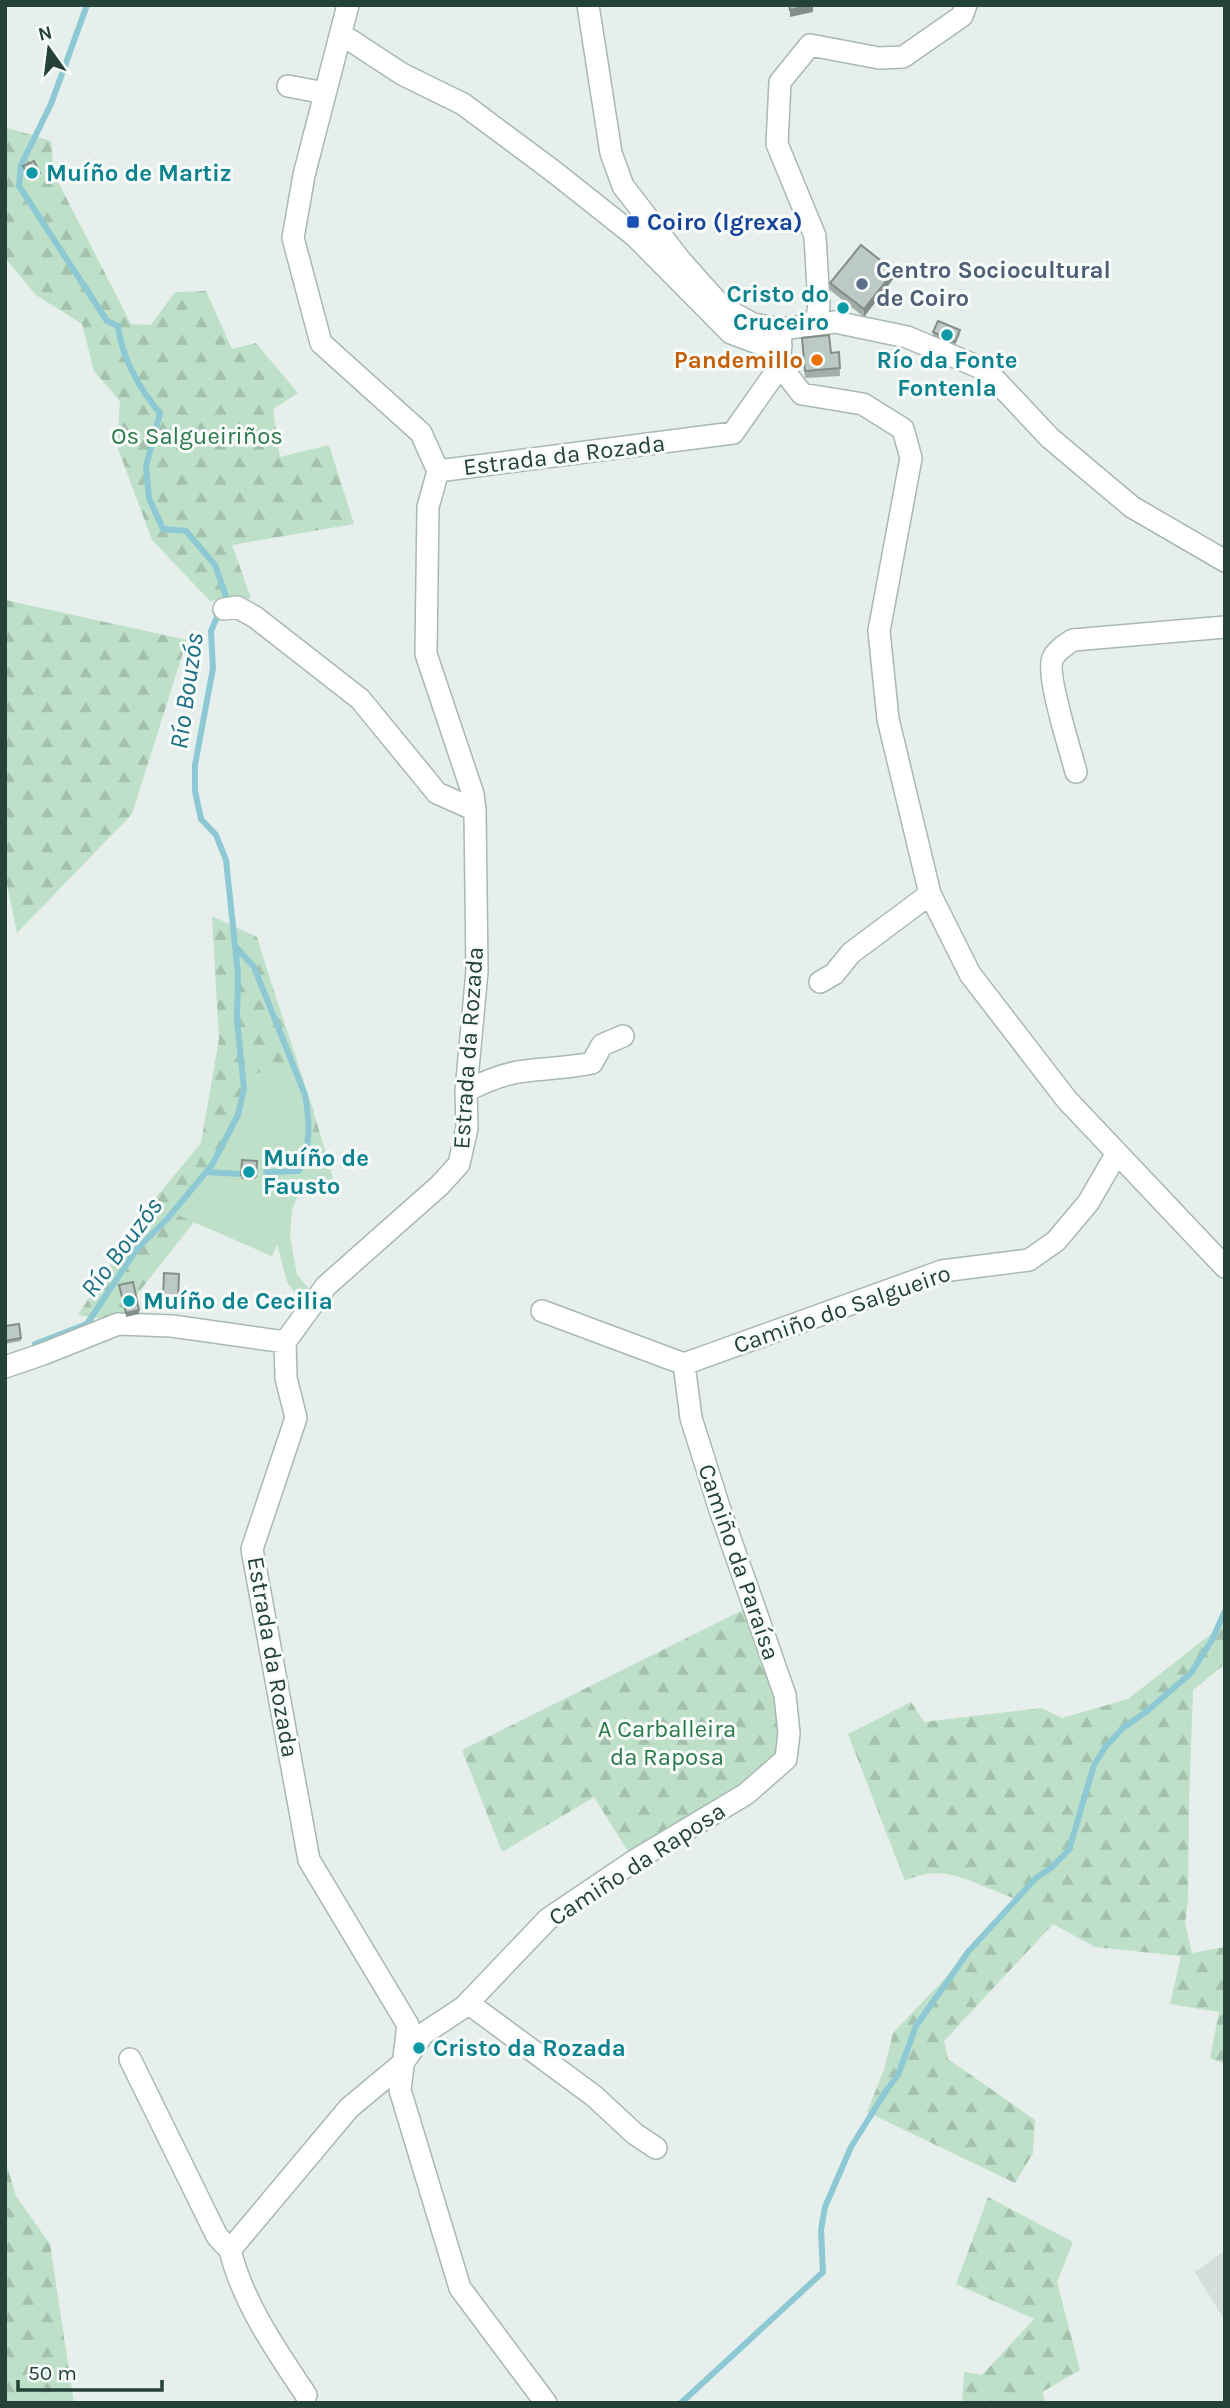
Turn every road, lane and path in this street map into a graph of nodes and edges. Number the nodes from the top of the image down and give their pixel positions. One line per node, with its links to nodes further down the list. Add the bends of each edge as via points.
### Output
1 (348, 5): 4 (street)
2 (588, 5): 8 (street, via 611,153 623,186 722,307)
3 (966, 5): 7 (street, via 962,16 904,57 879,58 810,46 780,82 777,144 815,236)
4 (341, 34): 6 (street); 8 (street, via 402,74 463,104 553,171 635,236 731,333 771,348)
5 (288, 86): 6 (street)
6 (326, 93): 9 (street, via 293,238 321,344 421,433)
7 (816, 324): 8 (street); 10 (street, via 835,322 907,338 986,370 1050,438 1132,507)
8 (781, 347): 9 (street, Estrada da Rozada, via 733,433); 15 (street, via 802,394 863,404 903,429 911,458 880,631 888,719)
9 (438, 471): 14 (street, Estrada da Rozada, via 428,507 426,654)
10 (1225, 561)
11 (224, 609): 14 (street, via 237,607 255,617 360,699 437,793)
12 (1225, 627): 13 (street, via 1073,640 1060,648 1052,659 1051,677)
13 (1076, 772)
14 (475, 810): 18 (street, Estrada da Rozada, via 477,971)
15 (930, 894): 16 (street); 19 (street, via 970,974 1067,1100)
16 (820, 982)
17 (623, 1036): 18 (street, via 601,1045 592,1063 522,1071)
18 (466, 1091): 22 (street, Estrada da Rozada, via 467,1128 459,1164 326,1286)
19 (1117, 1153): 20 (street); 23 (street, Camiño do Salgueiro, via 1088,1203 1056,1241 1029,1260 942,1271)
20 (1225, 1267)
21 (541, 1311): 23 (street)
22 (285, 1342): 24 (street, via 172,1326 118,1324); 28 (street, Estrada da Rozada, via 286,1378 296,1418 252,1549 309,1860 408,2025)
23 (684, 1364): 25 (street, Camiño da Paraísa, via 691,1418 785,1695)
24 (5, 1367)
25 (786, 1759): 26 (street, Camiño da Raposa, via 746,1794 548,1919)
26 (468, 2003): 28 (street, Camiño da Raposa, via 424,2034); 29 (street)
27 (130, 2059): 30 (street, via 217,2236)
28 (403, 2063): 30 (street, Camiño da Raposa, via 349,2108); 32 (street, Estrada da Rozada, via 400,2090 460,2288)
29 (656, 2148)
30 (230, 2250): 31 (street, via 236,2273 268,2336)
31 (306, 2395)
32 (546, 2403)

